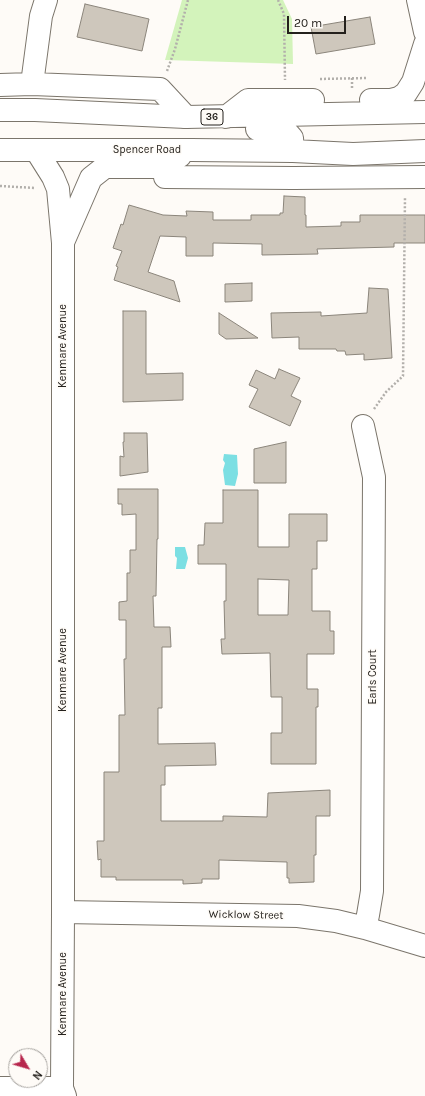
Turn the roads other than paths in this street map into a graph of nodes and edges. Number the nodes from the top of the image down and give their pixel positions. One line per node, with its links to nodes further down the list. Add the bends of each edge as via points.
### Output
1 (46, 0): 6 (street, via 41,16)
2 (418, 0): 3 (street)
3 (425, 32)
4 (425, 44): 5 (street)
5 (413, 82): 10 (street, via 417,100); 12 (street, via 406,93 391,100 248,100)
6 (32, 84): 7 (street); 11 (street, via 160,89)
7 (0, 85)
8 (0, 110): 9 (street, 36)
9 (35, 110): 11 (street, 36); 16 (street, via 76,127 285,130 292,138)
10 (424, 113): 12 (street, 36)
11 (186, 117): 12 (street, 36)
12 (226, 117)
13 (0, 150): 14 (street, Spencer Road)
14 (36, 150): 15 (street, Spencer Road); 21 (street, Kenmare Avenue, via 58,189)
15 (191, 150): 16 (street, Spencer Road); 21 (street, Kenmare Avenue, via 159,167 105,167 91,178)
16 (293, 151): 17 (street, Spencer Road, via 353,154); 20 (street)
17 (425, 151)
18 (165, 177): 20 (street)
19 (425, 177): 20 (street)
20 (293, 178)
21 (63, 243): 23 (street, Kenmare Avenue)
22 (363, 426): 24 (street, Earls Court, via 374,477 372,891)
23 (63, 912): 24 (street, Wicklow Street, via 298,916); 27 (street, Kenmare Avenue)
24 (365, 928): 25 (street, Wicklow Street)
25 (425, 946)
26 (0, 1088): 27 (street)
27 (64, 1092)

